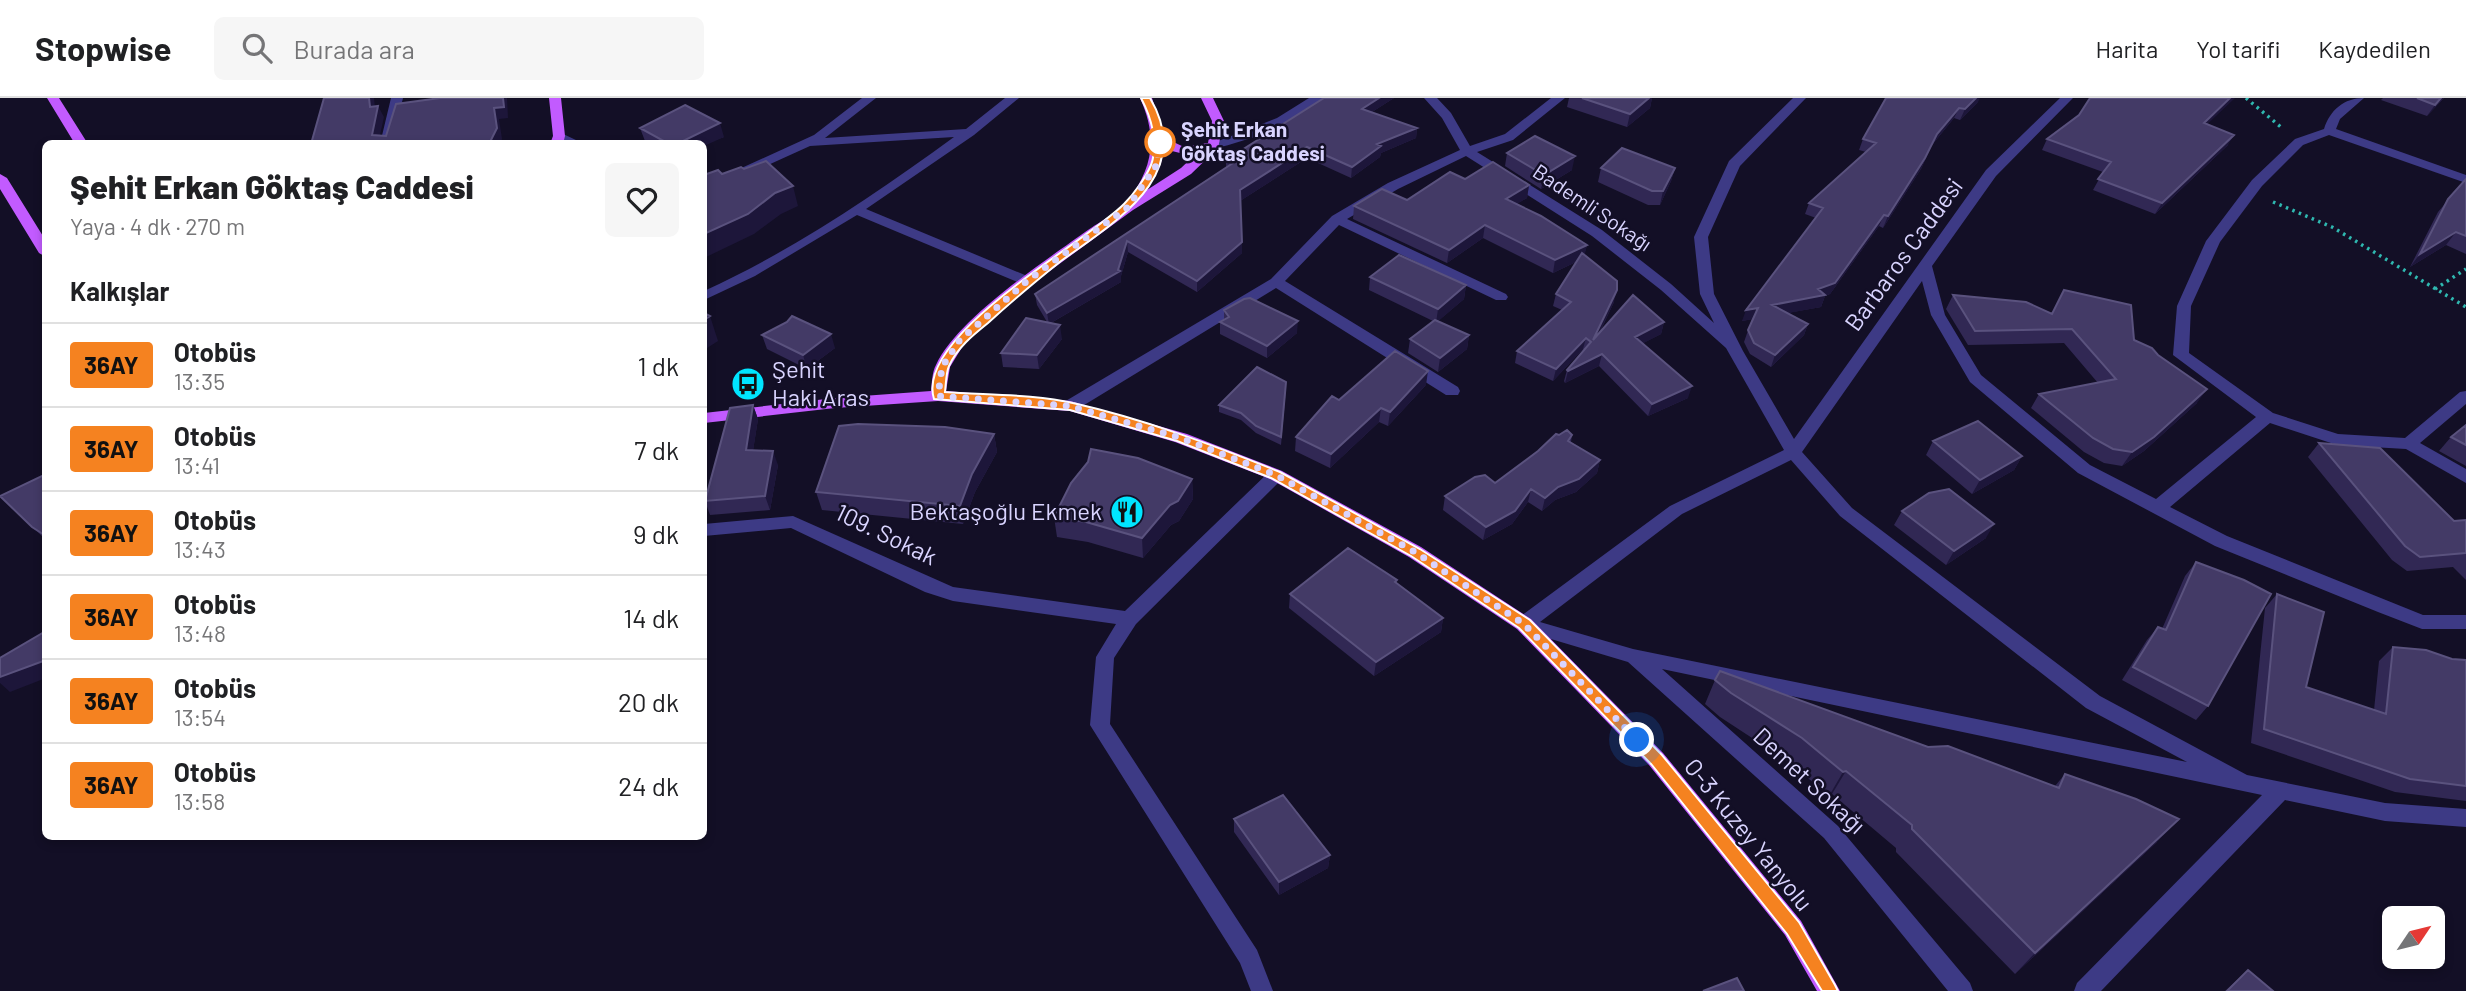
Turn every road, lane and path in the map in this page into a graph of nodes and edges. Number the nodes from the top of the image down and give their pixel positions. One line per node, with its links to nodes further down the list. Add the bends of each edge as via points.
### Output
1 (53, 98): 17 (main road)
2 (397, 98): 18 (street)
3 (555, 98): 19 (main road)
4 (870, 98): 22 (street)
5 (1013, 98): 16 (street)
6 (1146, 98): 20 (main road)
7 (1207, 98): 23 (main road, via 1218,121)
8 (1317, 98): 23 (street, via 1285,122)
9 (1430, 98): 24 (street, Bademli Sokağı, via 1447,116)
10 (1559, 98): 24 (street, via 1509,137)
11 (1800, 98): 41 (street, via 1734,164 1701,237 1707,294)
12 (2067, 98): 33 (street, Barbaros Caddesi, via 1991,173)
13 (2246, 98): 21 (path)
14 (2358, 98): 15 (street, via 2334,117)
15 (2329, 131): 21 (street); 26 (street)
16 (970, 132): 22 (street); 30 (street)
17 (79, 140)
18 (387, 140)
19 (557, 140)
20 (1159, 140): 23 (main road, via 1179,150); 29 (main road, via 1156,166)
21 (2299, 142): 28 (street)
22 (807, 143): 27 (street)
23 (1214, 145): 29 (main road, via 1186,171)
24 (1467, 151): 31 (street); 41 (street, Bademli Sokağı, via 1597,233 1666,287)
25 (0, 178): 32 (main road)
26 (2466, 179)
27 (707, 189)
28 (2250, 192): 37 (path, via 2332,227); 46 (street, via 2213,241 2184,306 2181,355)
29 (1128, 207): 35 (main road)
30 (857, 210): 35 (street); 38 (street)
31 (1337, 219): 36 (street); 39 (street)
32 (42, 246)
33 (1925, 265): 49 (street, Barbaros Caddesi); 52 (street, via 1938,315 1975,378 2084,469)
34 (2466, 269): 37 (path)
35 (1027, 281): 43 (main road, via 959,341 942,367)
36 (1276, 282): 42 (street); 45 (street)
37 (2435, 289): 40 (path)
38 (707, 294)
39 (1501, 297)
40 (2466, 307)
41 (1735, 351): 49 (street)
42 (1452, 391)
43 (938, 396): 45 (main road, O-3 Kuzey Yanyolu); 47 (main road, O-3 Kuzey Yanyolu)
44 (2466, 396): 48 (street)
45 (1070, 406): 50 (main road, O-3 Kuzey Yanyolu, via 1181,438)
46 (2267, 416): 48 (street, via 2337,439); 52 (street)
47 (707, 418)
48 (2409, 444): 51 (street)
49 (1793, 452): 56 (street, via 1676,510); 58 (street, via 1846,512 2093,702)
50 (1276, 475): 54 (street); 56 (main road, O-3 Kuzey Yanyolu, via 1415,552)
51 (2466, 477)
52 (2157, 508): 55 (street, via 2221,541 2422,622)
53 (707, 530): 54 (street, 109. Sokak, via 793,522 953,594)
54 (1129, 619): 61 (street, via 1105,657 1101,724 1249,957)
55 (2466, 622)
56 (1524, 624): 57 (street); 62 (main road, O-3 Kuzey Yanyolu, via 1656,760 1793,928)
57 (1633, 656): 58 (street); 63 (street, Demet Sokağı, via 1830,832)
58 (2240, 781): 59 (street)
59 (2281, 790): 60 (street, via 2385,812); 64 (street)
60 (2466, 818)
61 (1262, 991)
62 (1829, 991)
63 (1962, 991)
64 (2085, 991)

